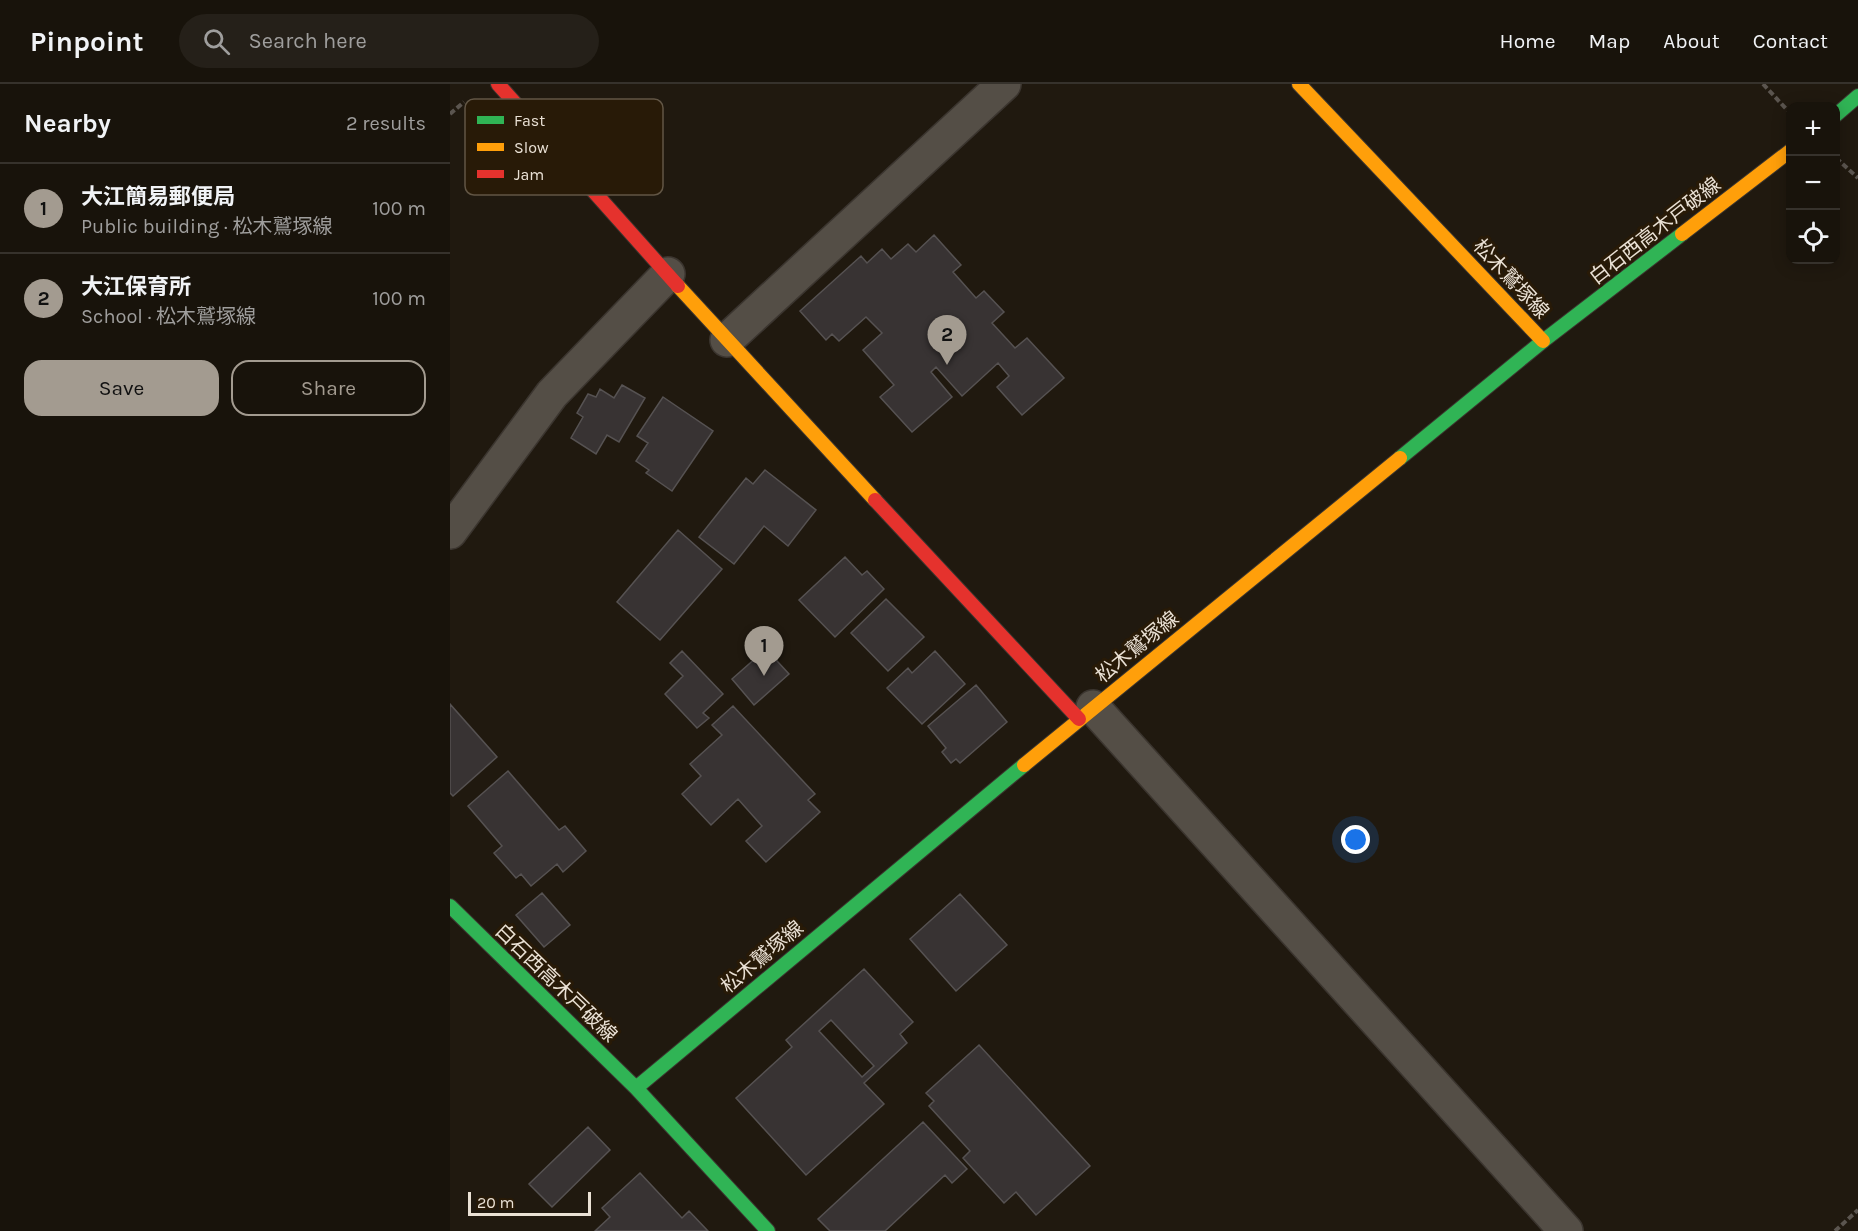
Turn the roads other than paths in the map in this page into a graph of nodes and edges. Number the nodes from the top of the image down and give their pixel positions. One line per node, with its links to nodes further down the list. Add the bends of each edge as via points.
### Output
1 (498, 84): 5 (main road)
2 (1005, 84): 10 (street)
3 (1299, 84): 11 (main road, 松木鷲塚線)
4 (1858, 96): 6 (main road)
5 (511, 99)
6 (1840, 112)
7 (1786, 155): 11 (main road, 白石西高木戸破線)
8 (597, 195): 9 (main road)
9 (668, 274): 10 (main road); 12 (street, via 552,394)
10 (727, 340): 13 (main road, via 1058,698)
11 (1543, 341): 13 (main road, 松木鷲塚線)
12 (450, 532)
13 (1086, 713): 15 (main road, 松木鷲塚線); 17 (street)
14 (450, 906): 15 (main road, 白石西高木戸破線)
15 (636, 1088): 16 (main road)
16 (768, 1231)
17 (1566, 1231)

